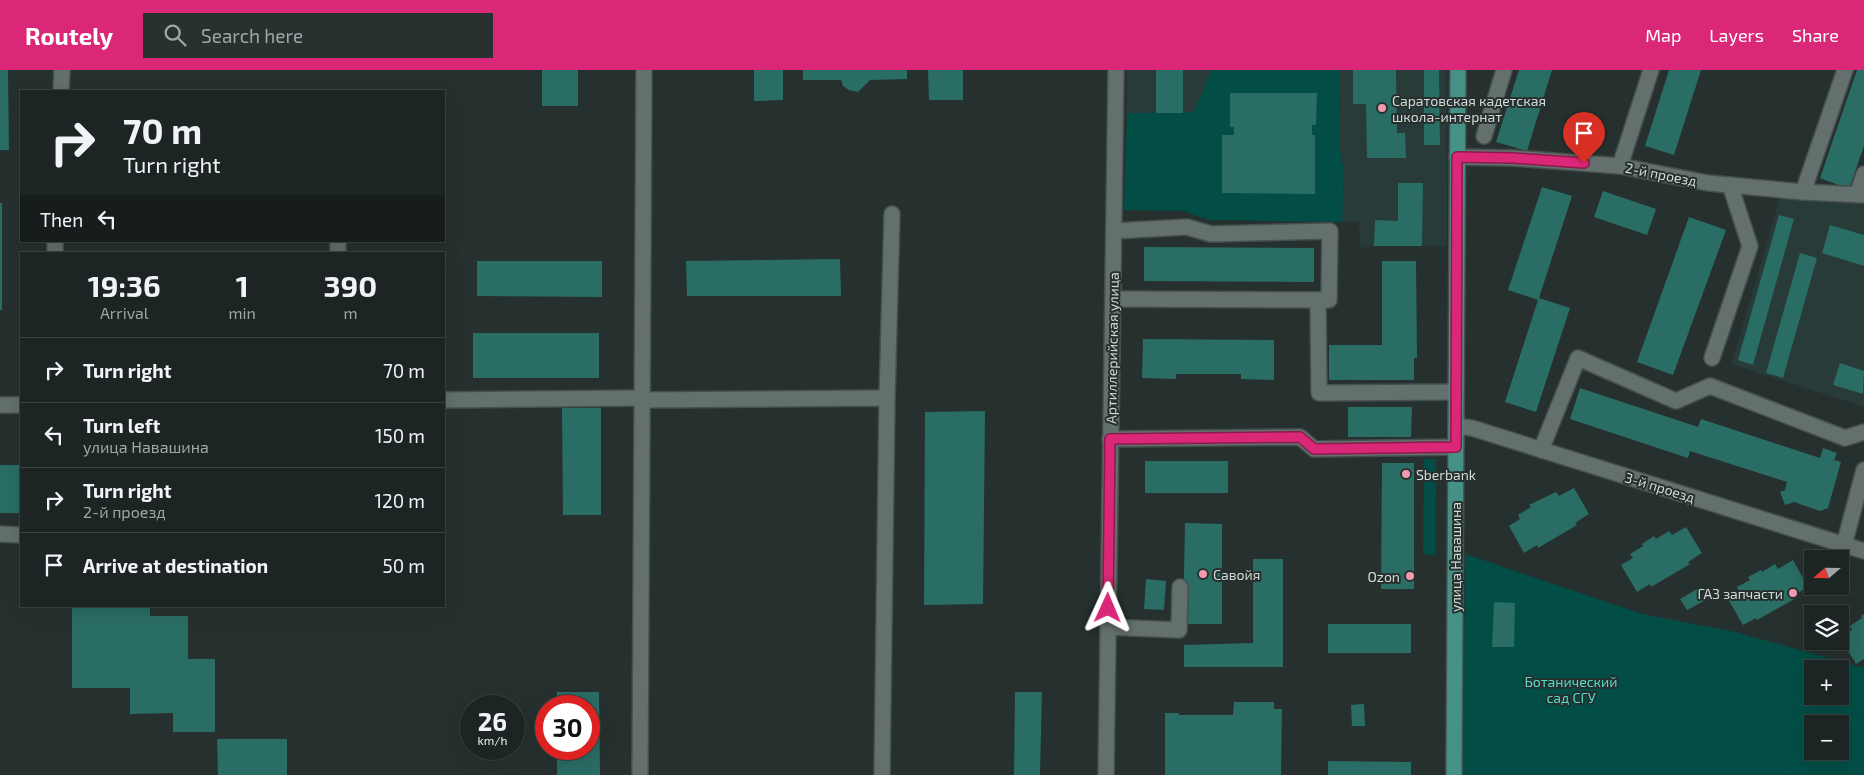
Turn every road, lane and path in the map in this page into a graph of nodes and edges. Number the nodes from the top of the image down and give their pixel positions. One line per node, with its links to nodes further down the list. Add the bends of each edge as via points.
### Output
1 (62, 70): 8 (street)
2 (644, 70): 23 (street)
3 (1116, 70): 17 (street, Артиллерийская улица)
4 (1458, 70): 10 (main road, улица Навашина)
5 (1504, 70): 9 (street)
6 (1651, 70): 11 (street)
7 (1845, 70): 14 (street)
8 (61, 90)
9 (1484, 136)
10 (1457, 157): 11 (street, 2-й проезд); 21 (main road, улица Навашина)
11 (1620, 166): 13 (street, 2-й проезд)
12 (1864, 174): 15 (street)
13 (1730, 185): 14 (street, 2-й проезд); 20 (street, via 1750,246)
14 (1803, 192): 15 (street, 2-й проезд)
15 (1860, 195)
16 (892, 214): 22 (street)
17 (1114, 232): 18 (street, Артиллерийская улица); 19 (street, via 1187,227 1211,234 1330,231 1329,300)
18 (1113, 299): 19 (street); 29 (street, Артиллерийская улица)
19 (1318, 300): 21 (street, via 1319,393)
20 (1712, 358)
21 (1455, 392): 27 (main road, улица Навашина)
22 (887, 398): 23 (street); 40 (street)
23 (642, 399): 24 (street); 39 (street)
24 (445, 400)
25 (0, 405): 26 (street)
26 (20, 405)
27 (1456, 426): 30 (main road, улица Навашина); 31 (street, 3-й проезд)
28 (1864, 432): 31 (street, via 1845,438 1710,386 1676,401 1578,358)
29 (1110, 439): 30 (street, via 1300,437 1314,449); 38 (street, Артиллерийская улица)
30 (1456, 447): 42 (main road, улица Навашина)
31 (1542, 450): 35 (street, 3-й проезд)
32 (1864, 470): 35 (street)
33 (0, 534): 34 (street)
34 (20, 534)
35 (1844, 545): 36 (street, 3-й проезд)
36 (1864, 551)
37 (1180, 587): 38 (street, via 1179,630)
38 (1108, 627): 41 (street, Артиллерийская улица)
39 (640, 775)
40 (882, 775)
41 (1106, 775)
42 (1454, 775)

